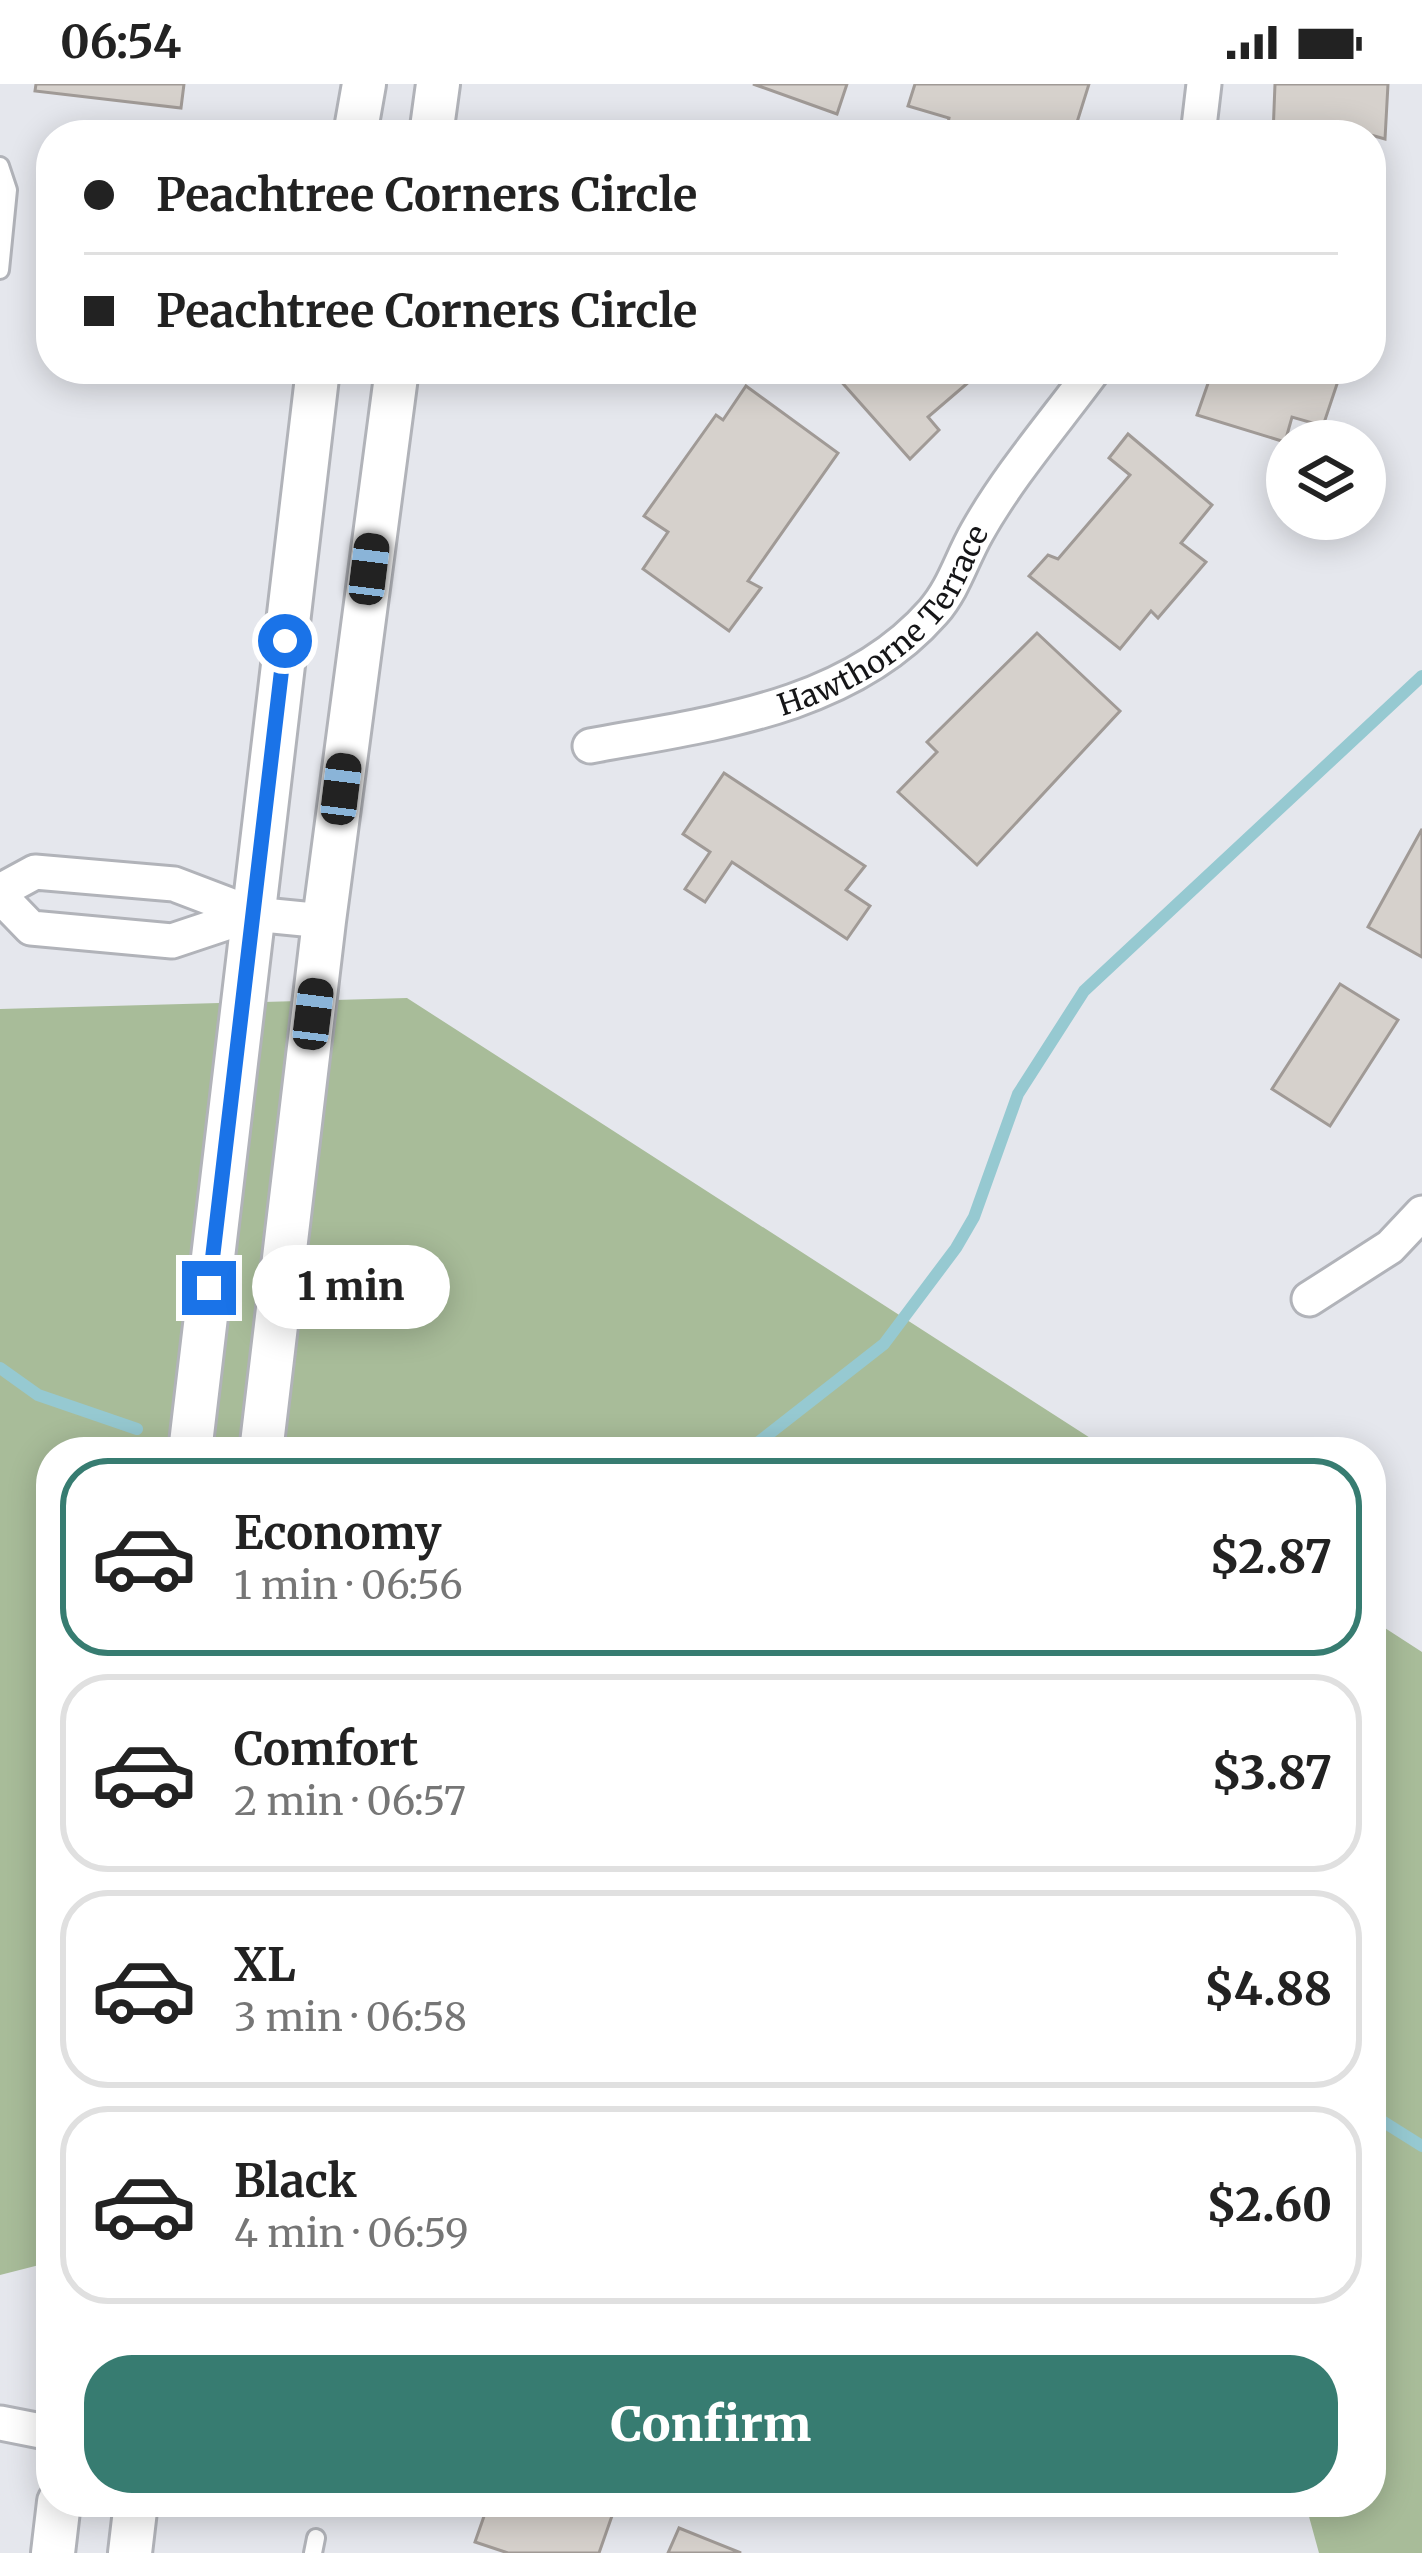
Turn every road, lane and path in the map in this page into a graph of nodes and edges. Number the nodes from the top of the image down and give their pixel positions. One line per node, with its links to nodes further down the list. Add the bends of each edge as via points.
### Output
1 (364, 84): 4 (street)
2 (439, 84): 5 (street)
3 (1204, 84): 6 (street)
4 (358, 120)
5 (433, 120)
6 (1200, 120)
7 (0, 166): 8 (lane, via 8,190)
8 (0, 270)
9 (316, 384): 14 (street)
10 (395, 384): 15 (street)
11 (1083, 384): 12 (street, Hawthorne Terrace, via 977,531 955,582 905,639 784,704)
12 (590, 746)
13 (0, 894): 14 (street, via 35,872 175,884); 14 (street, via 31,928 172,941)
14 (253, 914): 15 (street); 18 (street)
15 (324, 921): 19 (street)
16 (1422, 1213): 17 (street, via 1390,1247)
17 (1309, 1299)
18 (192, 1437)
19 (263, 1437)
20 (0, 2423): 21 (street)
21 (36, 2430)
22 (57, 2517): 24 (street)
23 (134, 2517): 25 (street)
24 (53, 2553)
25 (130, 2553)

